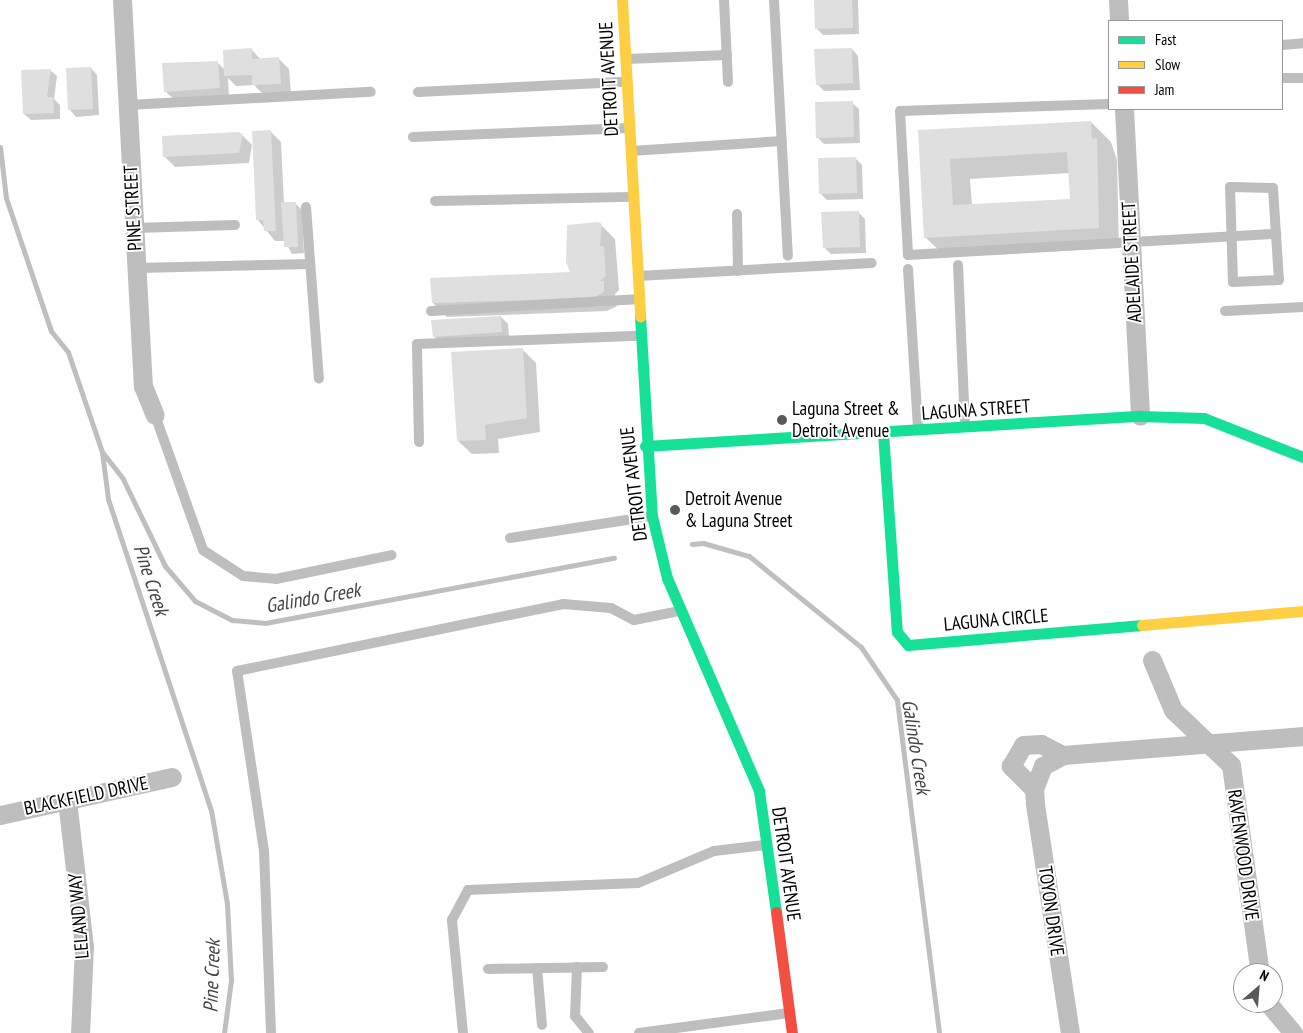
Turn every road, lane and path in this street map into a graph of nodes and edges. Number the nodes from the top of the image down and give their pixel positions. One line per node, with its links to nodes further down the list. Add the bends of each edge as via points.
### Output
1 (122, 0): 18 (street, PINE STREET)
2 (622, 0): 10 (street, DETROIT AVENUE)
3 (724, 0): 9 (lane)
4 (774, 0): 22 (lane)
5 (1118, 0): 6 (street)
6 (1119, 20)
7 (1303, 43): 8 (lane)
8 (1283, 45)
9 (727, 55): 10 (lane); 14 (lane)
10 (625, 59): 13 (street, DETROIT AVENUE)
11 (1283, 78): 12 (lane)
12 (1303, 78)
13 (626, 82): 16 (lane); 20 (street, DETROIT AVENUE)
14 (728, 82)
15 (371, 92): 18 (lane)
16 (418, 92)
17 (1108, 104): 32 (lane, via 900,111 908,255)
18 (128, 105): 29 (street, PINE STREET)
19 (1124, 110): 32 (street, ADELAIDE STREET)
20 (629, 128): 21 (lane); 23 (street, DETROIT AVENUE)
21 (413, 137)
22 (782, 141): 23 (lane); 33 (lane)
23 (630, 151): 24 (street, DETROIT AVENUE)
24 (632, 197): 25 (lane); 40 (street, DETROIT AVENUE)
25 (435, 201)
26 (306, 206): 34 (lane)
27 (737, 214): 39 (lane)
28 (235, 225): 29 (lane)
29 (134, 228): 37 (street, PINE STREET)
30 (1276, 234): 31 (lane); 31 (lane, via 1273,188 1230,187); 31 (lane, via 1279,280 1233,282)
31 (1232, 236): 32 (lane)
32 (1131, 242): 48 (street, ADELAIDE STREET)
33 (788, 256)
34 (310, 264): 37 (lane); 46 (lane)
35 (872, 264): 39 (lane)
36 (958, 265): 49 (lane)
37 (136, 268): 47 (street, PINE STREET, via 143,386)
38 (908, 269): 50 (lane)
39 (738, 270): 40 (lane)
40 (636, 276): 41 (street, DETROIT AVENUE)
41 (637, 299): 43 (lane); 45 (street, DETROIT AVENUE)
42 (1303, 307): 44 (lane)
43 (431, 311)
44 (1225, 311)
45 (639, 336): 52 (lane, via 417,344); 53 (street, DETROIT AVENUE)
46 (319, 379)
47 (155, 414): 57 (lane, via 203,550 243,576 276,579)
48 (1140, 416): 49 (street, LAGUNA STREET); 54 (street, LAGUNA STREET, via 1204,418)
49 (965, 429): 50 (street, LAGUNA STREET)
50 (918, 432): 51 (street, LAGUNA STREET)
51 (883, 433): 53 (street, LAGUNA STREET); 59 (street, LAGUNA CIRCLE, via 897,632 908,645)
52 (419, 442)
53 (645, 446): 55 (street, DETROIT AVENUE)
54 (1303, 456)
55 (652, 516): 56 (lane); 58 (street, DETROIT AVENUE, via 667,578)
56 (510, 538)
57 (392, 555)
58 (681, 611): 68 (street, DETROIT AVENUE, via 759,791); 78 (lane, via 634,620 611,608 563,604 237,672 264,851)
59 (1303, 611)
60 (1152, 660): 62 (street, via 1173,710)
61 (1303, 736): 62 (street)
62 (1211, 744): 63 (street); 69 (street, RAVENWOOD DRIVE, via 1231,765)
63 (1063, 755): 65 (street, via 1043,766); 65 (street, via 1040,744 1023,745 1011,766)
64 (172, 777): 66 (street, BLACKFIELD DRIVE)
65 (1034, 789): 83 (street, TOYON DRIVE)
66 (67, 800): 67 (street, BLACKFIELD DRIVE); 77 (street, LELAND WAY, via 84,946)
67 (0, 815)
68 (766, 845): 74 (street, DETROIT AVENUE); 79 (lane, via 714,851 638,883 468,890 452,920)
69 (1259, 963)
70 (576, 967): 71 (lane); 72 (lane); 80 (lane, via 576,1016)
71 (603, 967)
72 (537, 968): 73 (lane); 76 (lane)
73 (488, 969)
74 (789, 1013): 81 (lane); 82 (street, DETROIT AVENUE)
75 (1277, 1013): 84 (street)
76 (542, 1025)
77 (80, 1033)
78 (271, 1033)
79 (463, 1033)
80 (590, 1033)
81 (639, 1033)
82 (792, 1033)
83 (1070, 1033)
84 (1294, 1033)

